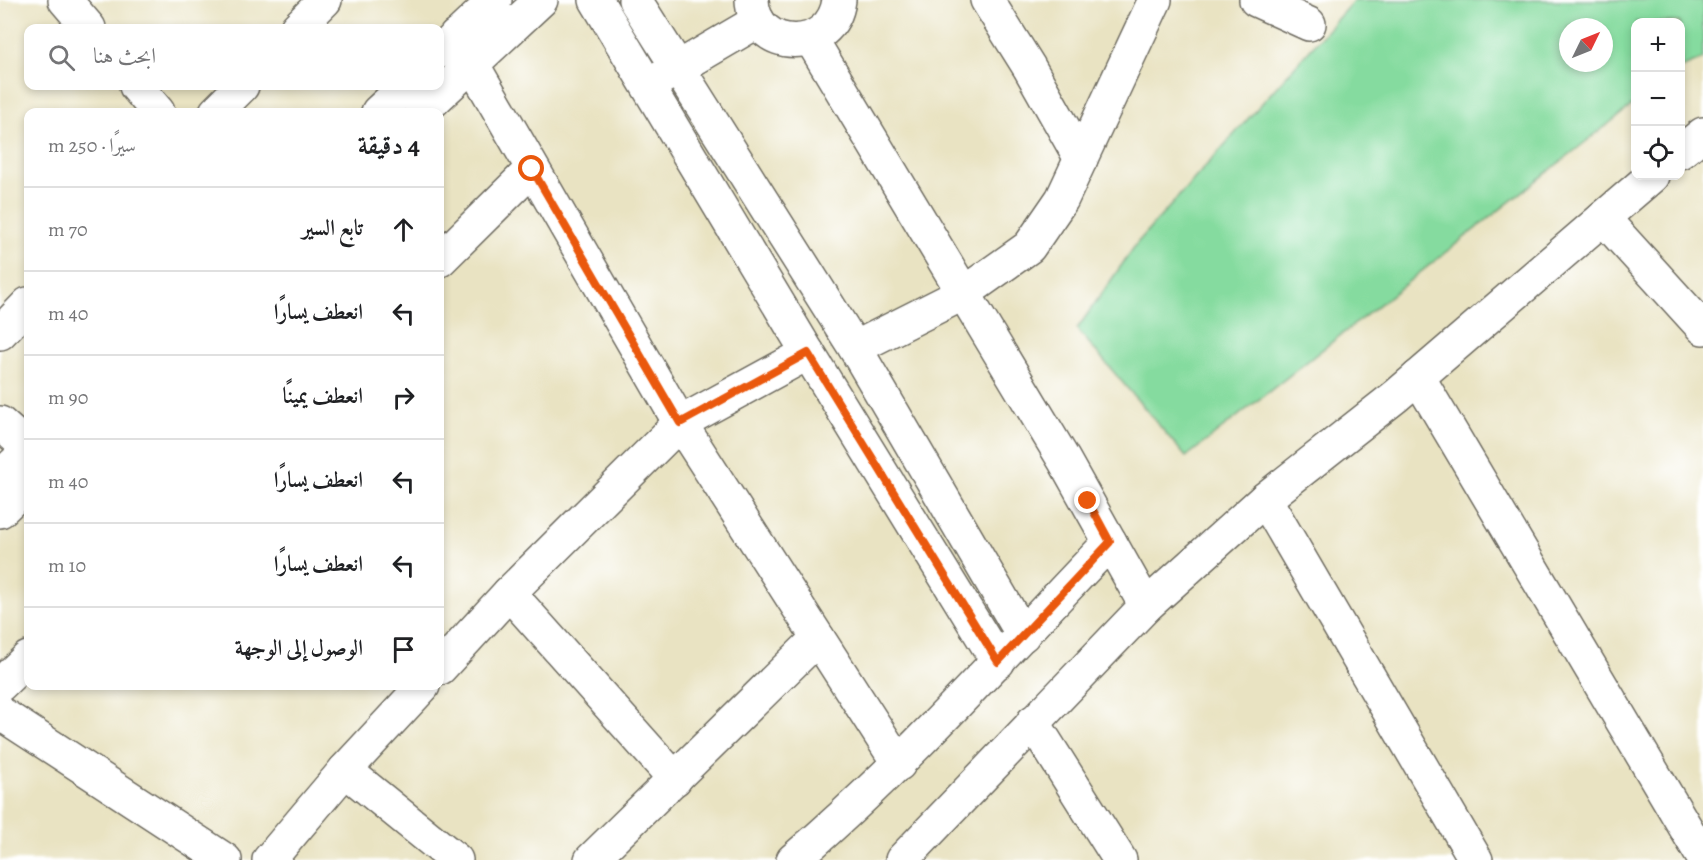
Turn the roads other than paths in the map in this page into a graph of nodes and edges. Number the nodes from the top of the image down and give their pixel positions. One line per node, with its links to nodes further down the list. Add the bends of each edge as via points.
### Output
1 (65, 0): 12 (street)
2 (325, 0): 13 (street)
3 (495, 0): 16 (street)
4 (541, 0): 17 (street)
5 (596, 0): 19 (street)
6 (634, 0): 18 (street)
7 (839, 0): 15 (street, via 835,17)
8 (987, 0): 27 (street)
9 (1155, 0): 27 (street)
10 (1256, 0): 14 (street)
11 (755, 10): 15 (street, via 772,35 791,42); 18 (street)
12 (86, 24)
13 (301, 24)
14 (1309, 24)
15 (811, 39): 32 (street)
16 (448, 44): 17 (street)
17 (473, 64): 26 (street); 28 (street)
18 (678, 67): 19 (street); 36 (street)
19 (649, 86): 37 (street)
20 (140, 90): 23 (street)
21 (238, 90): 24 (street)
22 (402, 90): 25 (street)
23 (155, 108)
24 (220, 108)
25 (382, 108)
26 (425, 108)
27 (1081, 159): 32 (street, via 1062,199 1029,247)
28 (532, 169): 31 (street); 40 (street)
29 (1647, 180): 30 (street)
30 (1603, 218): 34 (street); 38 (street)
31 (444, 256)
32 (964, 292): 36 (street); 47 (street)
33 (24, 308): 35 (street)
34 (1703, 328)
35 (0, 333)
36 (855, 348): 50 (street)
37 (808, 353): 40 (street); 53 (street)
38 (1418, 376): 45 (street); 64 (street)
39 (0, 423): 41 (street)
40 (680, 423): 48 (street); 51 (street)
41 (24, 445)
42 (24, 453): 43 (street)
43 (0, 477)
44 (24, 488): 46 (street)
45 (1265, 500): 49 (street); 70 (street)
46 (0, 511)
47 (1110, 542): 49 (street); 50 (street)
48 (509, 593): 54 (street); 61 (street)
49 (1146, 606): 58 (street)
50 (1023, 635): 53 (street)
51 (818, 638): 59 (street); 61 (street)
52 (24, 662): 55 (street)
53 (998, 662): 59 (street)
54 (444, 664)
55 (0, 685)
56 (419, 690): 60 (street)
57 (0, 713): 63 (street)
58 (1033, 722): 62 (street); 69 (street)
59 (899, 764): 68 (street)
60 (345, 770): 65 (street); 66 (street)
61 (675, 779): 67 (street)
62 (916, 854)
63 (206, 855)
64 (1703, 857)
65 (269, 860)
66 (456, 860)
67 (591, 860)
68 (793, 860)
69 (1120, 860)
70 (1476, 860)

